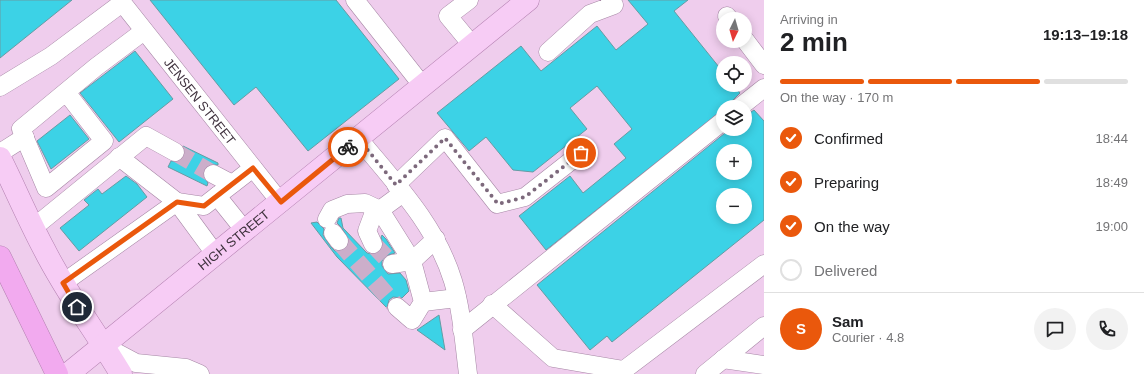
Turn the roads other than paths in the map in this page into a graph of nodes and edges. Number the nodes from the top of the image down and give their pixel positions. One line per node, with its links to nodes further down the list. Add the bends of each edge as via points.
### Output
1 (355, 0): 11 (street)
2 (469, 0): 7 (street, via 448,16)
3 (528, 0): 7 (main road, HIGH STREET)
4 (610, 0): 9 (street, via 614,5 590,14)
5 (121, 2): 6 (street, JENSEN STREET); 12 (street, via 50,56)
6 (144, 31): 14 (street); 24 (street, JENSEN STREET)
7 (472, 45): 11 (main road, HIGH STREET)
8 (751, 48): 10 (street)
9 (548, 52)
10 (764, 66)
11 (422, 85): 18 (main road, HIGH STREET)
12 (0, 87)
13 (764, 88): 15 (street)
14 (66, 92): 17 (street, via 21,129); 27 (street, via 104,141)
15 (749, 100)
16 (716, 127): 47 (street)
17 (25, 137): 20 (street); 27 (street)
18 (358, 138): 28 (street); 31 (main road, HIGH STREET)
19 (175, 152): 23 (street, via 146,136)
20 (0, 153)
21 (581, 153): 28 (street, via 525,197 498,204 445,138)
22 (0, 158): 32 (main road)
23 (119, 158): 30 (street); 34 (street)
24 (253, 168): 26 (street); 31 (street, JENSEN STREET)
25 (213, 174): 26 (street)
26 (232, 184): 29 (street)
27 (46, 188): 32 (street)
28 (400, 189): 33 (street); 37 (street)
29 (217, 196): 30 (street, via 204,206); 35 (street)
30 (177, 202): 39 (street); 44 (street)
31 (281, 202): 35 (main road, HIGH STREET)
32 (22, 203): 34 (main road)
33 (380, 210): 36 (street, via 365,202 347,204 332,210); 38 (street, via 373,216 367,231); 41 (street)
34 (34, 228): 44 (main road)
35 (245, 231): 39 (main road, HIGH STREET)
36 (333, 231)
37 (436, 239): 41 (street); 45 (street)
38 (373, 244)
39 (216, 255): 51 (main road, HIGH STREET)
40 (0, 257): 54 (highway)
41 (412, 261): 42 (street); 46 (street)
42 (392, 264)
43 (764, 264): 47 (street, via 624,370 554,358)
44 (63, 283): 51 (main road, via 84,319)
45 (457, 298): 46 (street); 50 (street)
46 (423, 302): 48 (street, via 412,320)
47 (492, 304): 50 (street)
48 (397, 307)
49 (764, 326): 52 (street)
50 (462, 330): 58 (street)
51 (104, 346): 55 (main road, HIGH STREET); 56 (main road); 57 (street, via 136,362 186,368)
52 (723, 359): 53 (street); 59 (street)
53 (764, 365)
54 (56, 374)
55 (68, 374)
56 (121, 374)
57 (200, 374)
58 (468, 374)
59 (705, 374)

